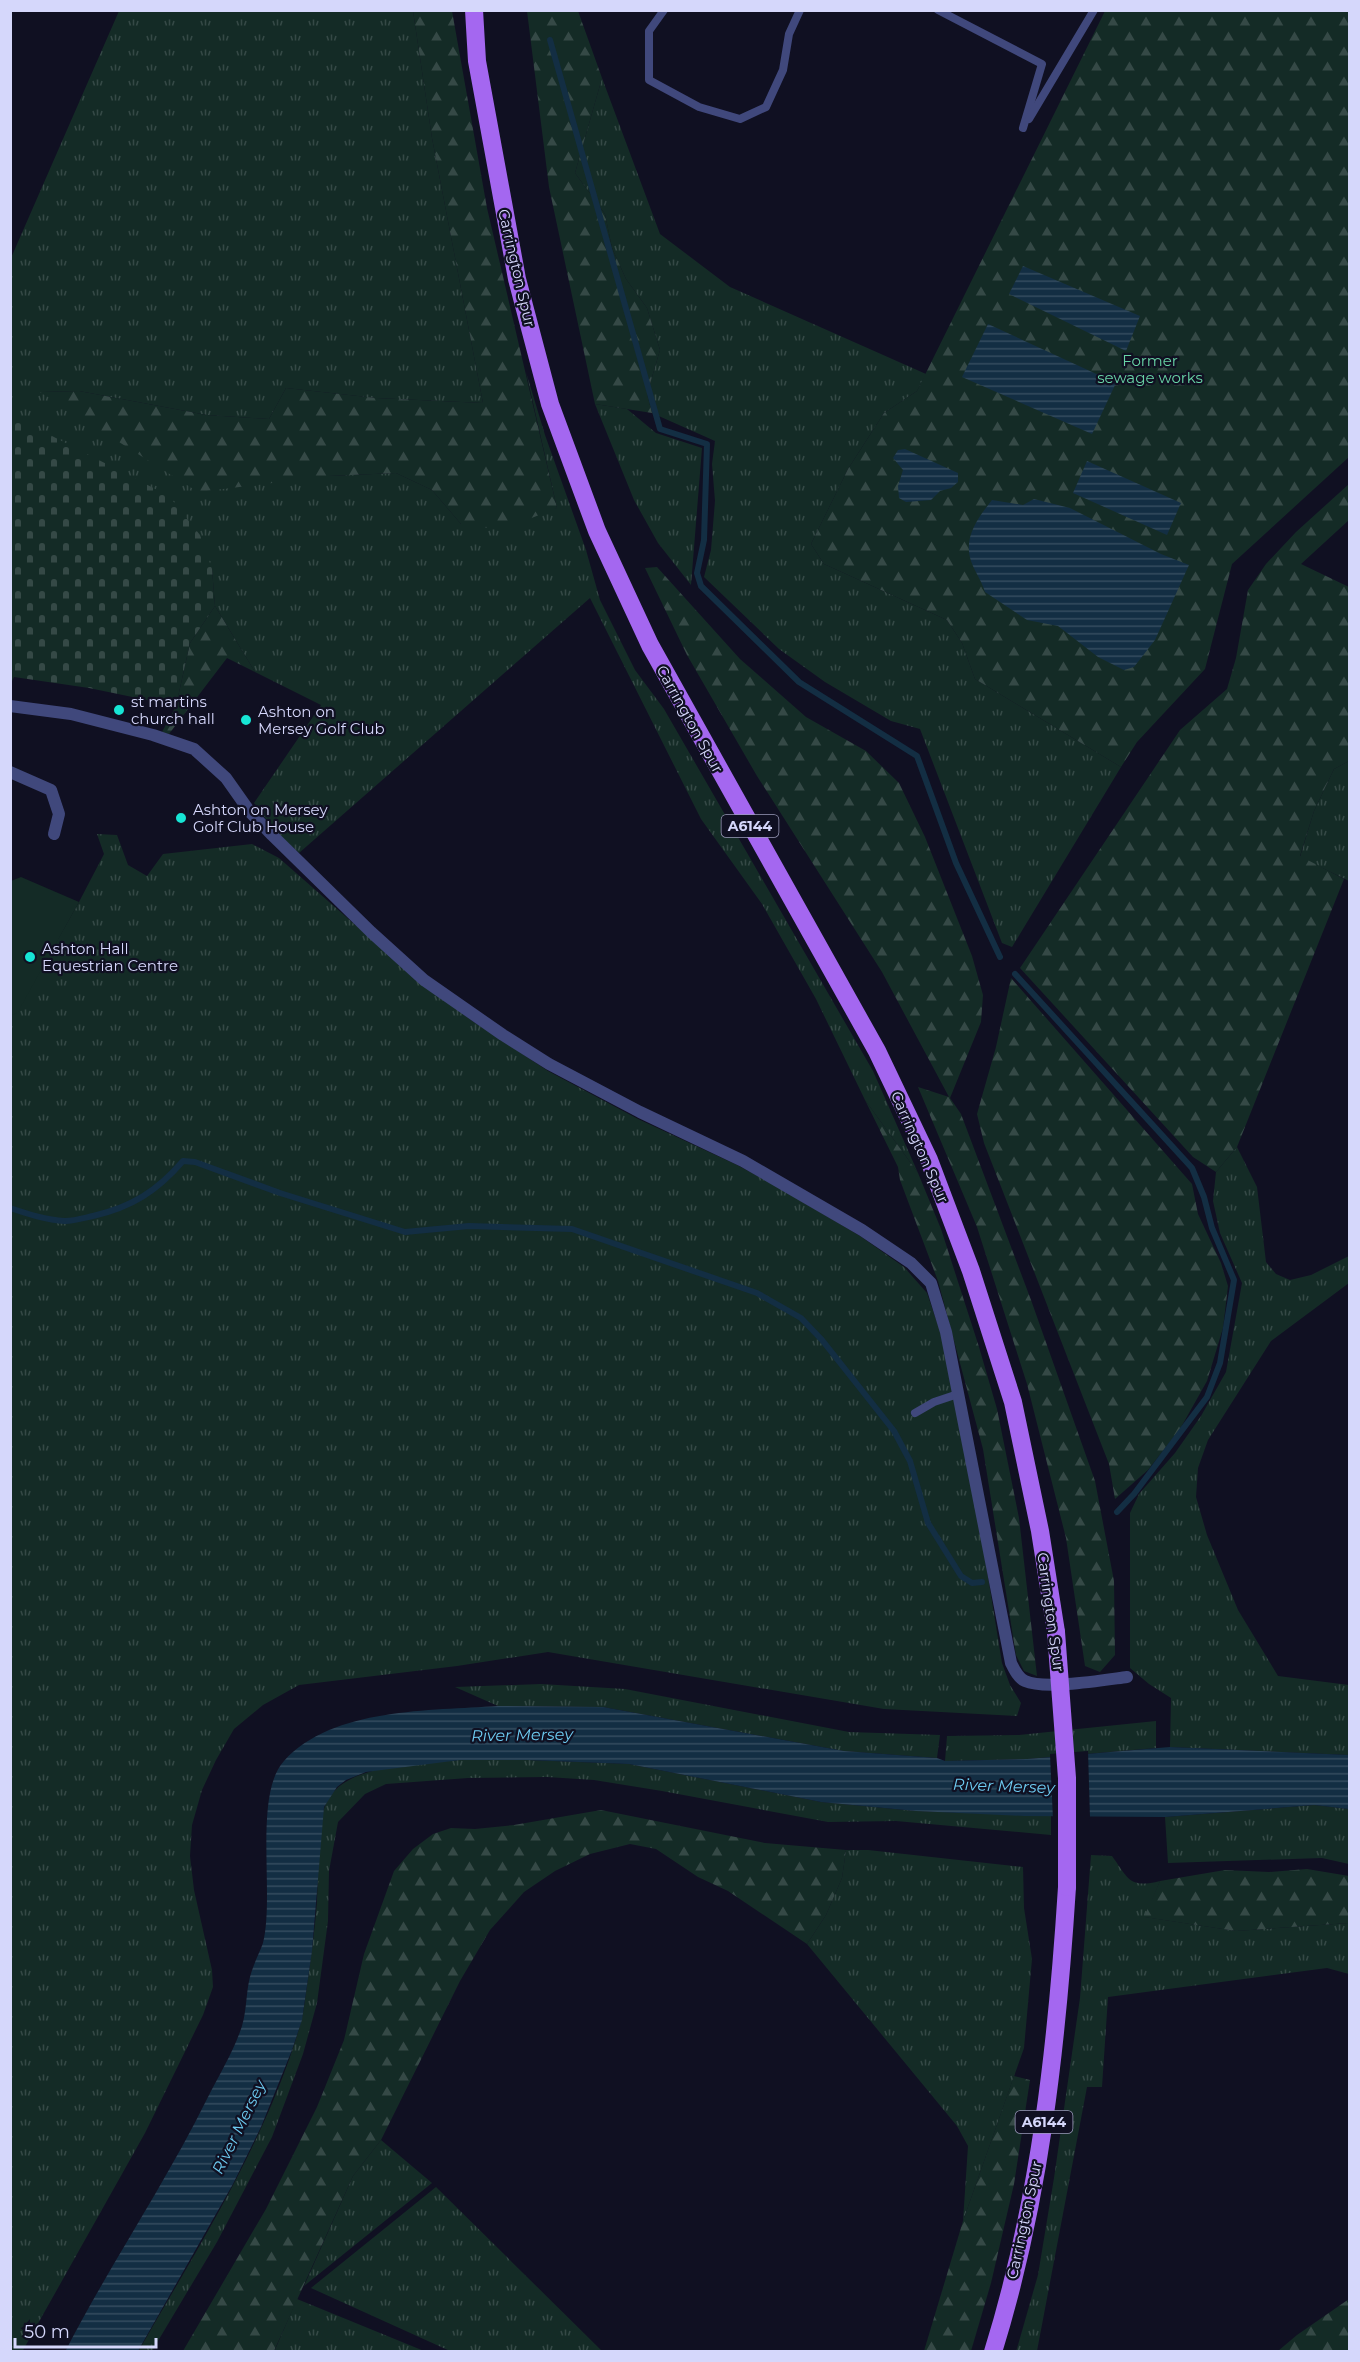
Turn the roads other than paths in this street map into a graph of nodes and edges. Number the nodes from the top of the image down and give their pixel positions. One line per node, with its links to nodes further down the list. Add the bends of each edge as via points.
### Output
1 (474, 10): 12 (main road, Carrington Spur / A6144, bridge, via 477,61 516,279 550,404 597,531 650,645 877,1051 929,1160 971,1271 1013,1401 1056,1632 1067,1778 1067,1887 1060,1998 1047,2107 1019,2252)
2 (664, 10): 3 (lane, via 649,31 649,80 699,107 740,119 766,107 783,70 789,34)
3 (800, 10)
4 (938, 10): 5 (lane, via 1042,64 1023,128)
5 (1094, 10)
6 (10, 706): 9 (street, via 70,714 194,749 226,778 250,812 424,980 549,1064 742,1161 862,1230 910,1263 932,1283)
7 (10, 772): 8 (street, via 51,790 59,814)
8 (54, 834)
9 (958, 1394): 10 (lane); 11 (street, via 1008,1654 1016,1672 1024,1681 1047,1683)
10 (915, 1413)
11 (1127, 1677)
12 (993, 2352)

